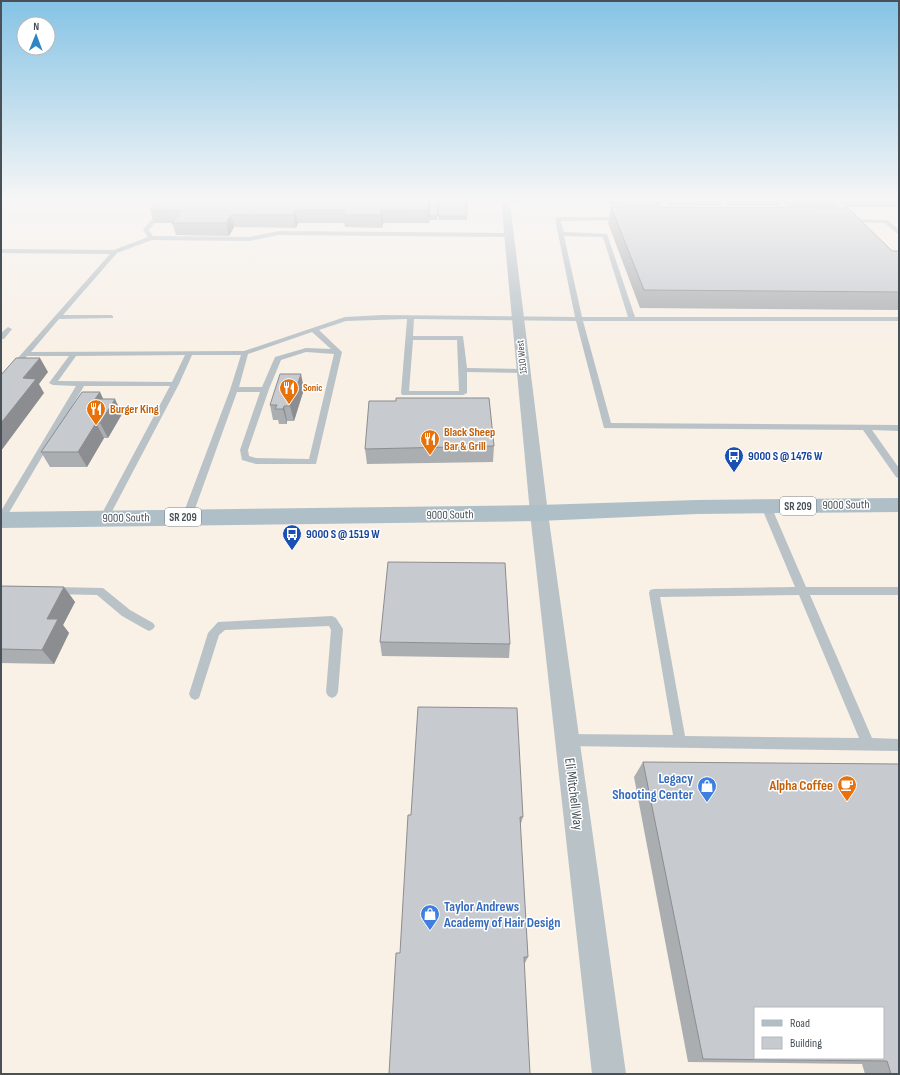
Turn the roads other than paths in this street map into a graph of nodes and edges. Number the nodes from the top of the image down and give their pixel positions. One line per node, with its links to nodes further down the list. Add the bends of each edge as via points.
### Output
1 (120, 250): 6 (lane)
2 (511, 250): 10 (street, 1510 West)
3 (565, 250): 11 (lane)
4 (610, 250): 12 (lane)
5 (1, 251): 6 (lane)
6 (115, 252): 7 (lane)
7 (57, 317): 8 (lane); 20 (lane)
8 (111, 317)
9 (411, 317): 10 (lane); 15 (lane, via 345,319); 17 (lane)
10 (518, 318): 11 (lane); 24 (street, 1510 West)
11 (579, 319): 12 (lane); 30 (lane, via 607,426)
12 (632, 319): 13 (lane)
13 (898, 320)
14 (8, 329): 16 (lane)
15 (314, 330): 18 (lane); 19 (lane)
16 (1, 337)
17 (410, 338): 23 (lane, via 460,338); 23 (lane, via 405,393 463,393)
18 (338, 352): 28 (lane, via 306,350 278,359); 28 (lane, via 313,462 256,461 245,458 244,450)
19 (245, 353): 21 (lane); 29 (lane)
20 (25, 354): 22 (lane); 25 (lane)
21 (189, 354): 22 (lane); 27 (lane)
22 (73, 355): 26 (lane, via 53,383)
23 (463, 370): 24 (lane)
24 (524, 371): 35 (street, 1510 West)
25 (1, 382)
26 (80, 384): 27 (lane); 38 (lane)
27 (175, 384): 37 (lane)
28 (265, 389): 29 (lane)
29 (234, 390): 36 (lane)
30 (866, 428): 31 (lane); 32 (lane)
31 (898, 430)
32 (899, 475)
33 (899, 505): 34 (main road, 9000 South / SR 209)
34 (766, 506): 35 (main road, 9000 South / SR 209); 40 (lane)
35 (539, 514): 36 (main road, 9000 South / SR 209); 45 (street, Eli Mitchell Way)
36 (187, 517): 37 (main road, 9000 South / SR 209)
37 (104, 519): 38 (main road, 9000 South / SR 209)
38 (1, 520)
39 (39, 591): 42 (lane, via 99,591 126,613)
40 (801, 591): 41 (lane); 46 (lane, via 654,593); 47 (lane)
41 (899, 591)
42 (149, 626)
43 (332, 692): 44 (lane, via 338,629 332,621 222,624 214,633)
44 (195, 694)
45 (567, 740): 46 (lane); 49 (street, Eli Mitchell Way)
46 (680, 741): 47 (lane)
47 (868, 744): 48 (lane)
48 (899, 745)
49 (608, 1074)

